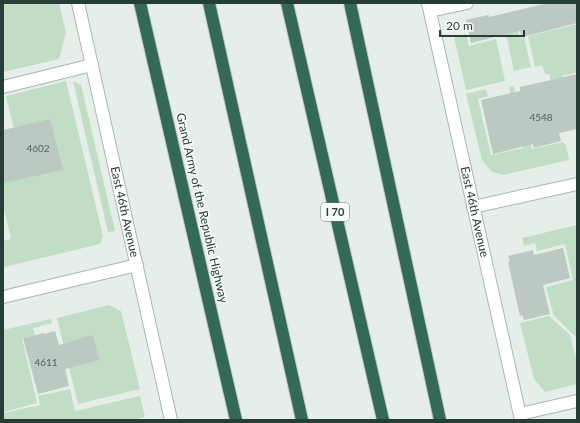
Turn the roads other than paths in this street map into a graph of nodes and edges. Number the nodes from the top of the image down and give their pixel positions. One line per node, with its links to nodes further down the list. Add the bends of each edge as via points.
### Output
1 (78, 3): 8 (street, East 46th Avenue)
2 (140, 3): 15 (highway, Grand Army of the Republic Highway)
3 (209, 3): 21 (highway)
4 (287, 3): 22 (highway, I 70)
5 (350, 3): 14 (highway)
6 (467, 3): 7 (street)
7 (429, 7): 11 (street, East 46th Avenue)
8 (92, 65): 9 (street); 12 (street, East 46th Avenue)
9 (3, 87)
10 (577, 184): 11 (street)
11 (474, 208): 17 (street, East 46th Avenue)
12 (137, 265): 13 (street); 18 (street, East 46th Avenue)
13 (3, 297)
14 (431, 376): 23 (highway); 24 (highway)
15 (227, 382): 19 (highway); 20 (highway, Grand Army of the Republic Highway)
16 (577, 401): 17 (street)
17 (520, 417)
18 (171, 420)
19 (232, 420)
20 (236, 420)
21 (302, 420)
22 (383, 420)
23 (440, 420)
24 (449, 420)

